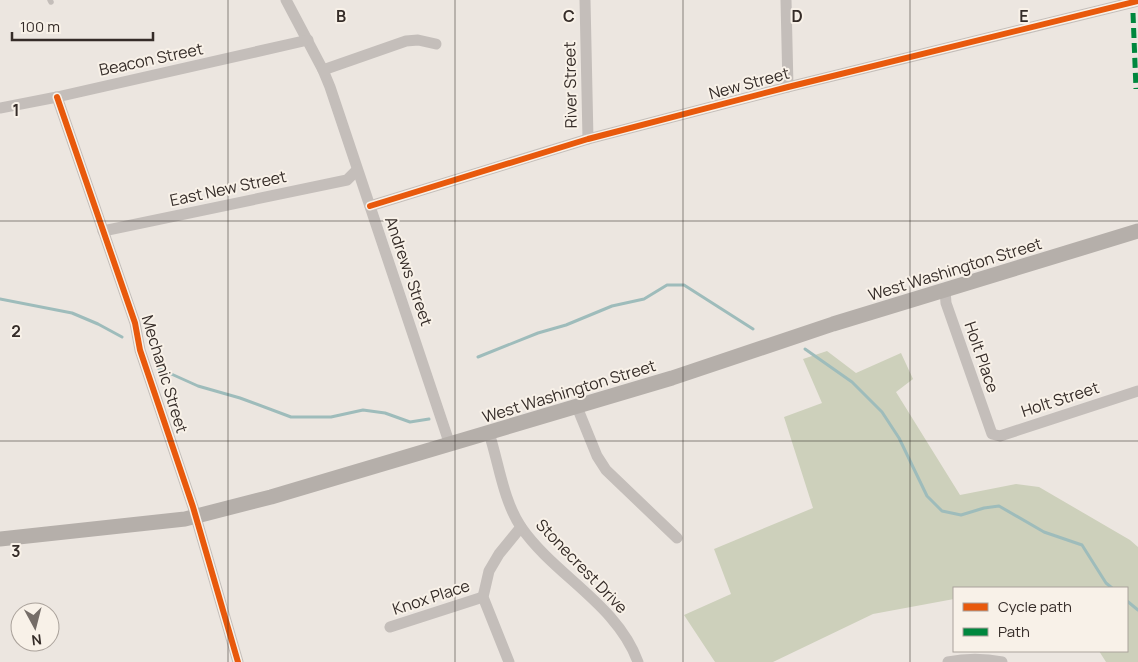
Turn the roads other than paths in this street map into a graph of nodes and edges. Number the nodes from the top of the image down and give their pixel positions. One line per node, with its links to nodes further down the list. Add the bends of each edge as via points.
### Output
1 (286, 0): 5 (street, Andrews Street)
2 (585, 0): 11 (street, River Street)
3 (786, 0): 8 (street)
4 (1138, 1): 8 (street, New Street)
5 (308, 40): 7 (street, Andrews Street); 9 (street, Beacon Street)
6 (436, 44): 7 (street, via 406,41)
7 (323, 70): 12 (street, Andrews Street)
8 (788, 87): 11 (street, New Street)
9 (57, 97): 10 (street, Beacon Street); 15 (street, Mechanic Street)
10 (0, 108)
11 (588, 139): 13 (street, New Street)
12 (357, 170): 13 (street, Andrews Street); 15 (street, East New Street, via 348,180)
13 (370, 206): 21 (street, Andrews Street)
14 (1138, 231): 16 (main road, West Washington Street)
15 (102, 232): 22 (street, Mechanic Street, via 135,323 140,350)
16 (945, 290): 18 (main road, West Washington Street); 20 (street, Holt Place, via 946,303)
17 (1138, 391): 20 (street, Holt Street, via 1000,436)
18 (577, 407): 19 (main road, West Washington Street); 24 (street, via 606,470)
19 (489, 434): 21 (main road, West Washington Street); 23 (street, Stonecrest Drive, via 508,499)
20 (992, 434)
21 (450, 445): 22 (main road, West Washington Street)
22 (196, 517): 25 (main road, West Washington Street); 28 (street, Mechanic Street)
23 (521, 527): 26 (street, via 489,571); 30 (street, Stonecrest Drive, via 532,542 616,623)
24 (677, 538)
25 (0, 539)
26 (482, 597): 27 (street, Knox Place); 29 (street)
27 (390, 627)
28 (238, 662)
29 (508, 662)
30 (638, 662)
31 (948, 662): 32 (street, via 983,658)
32 (1002, 662)

